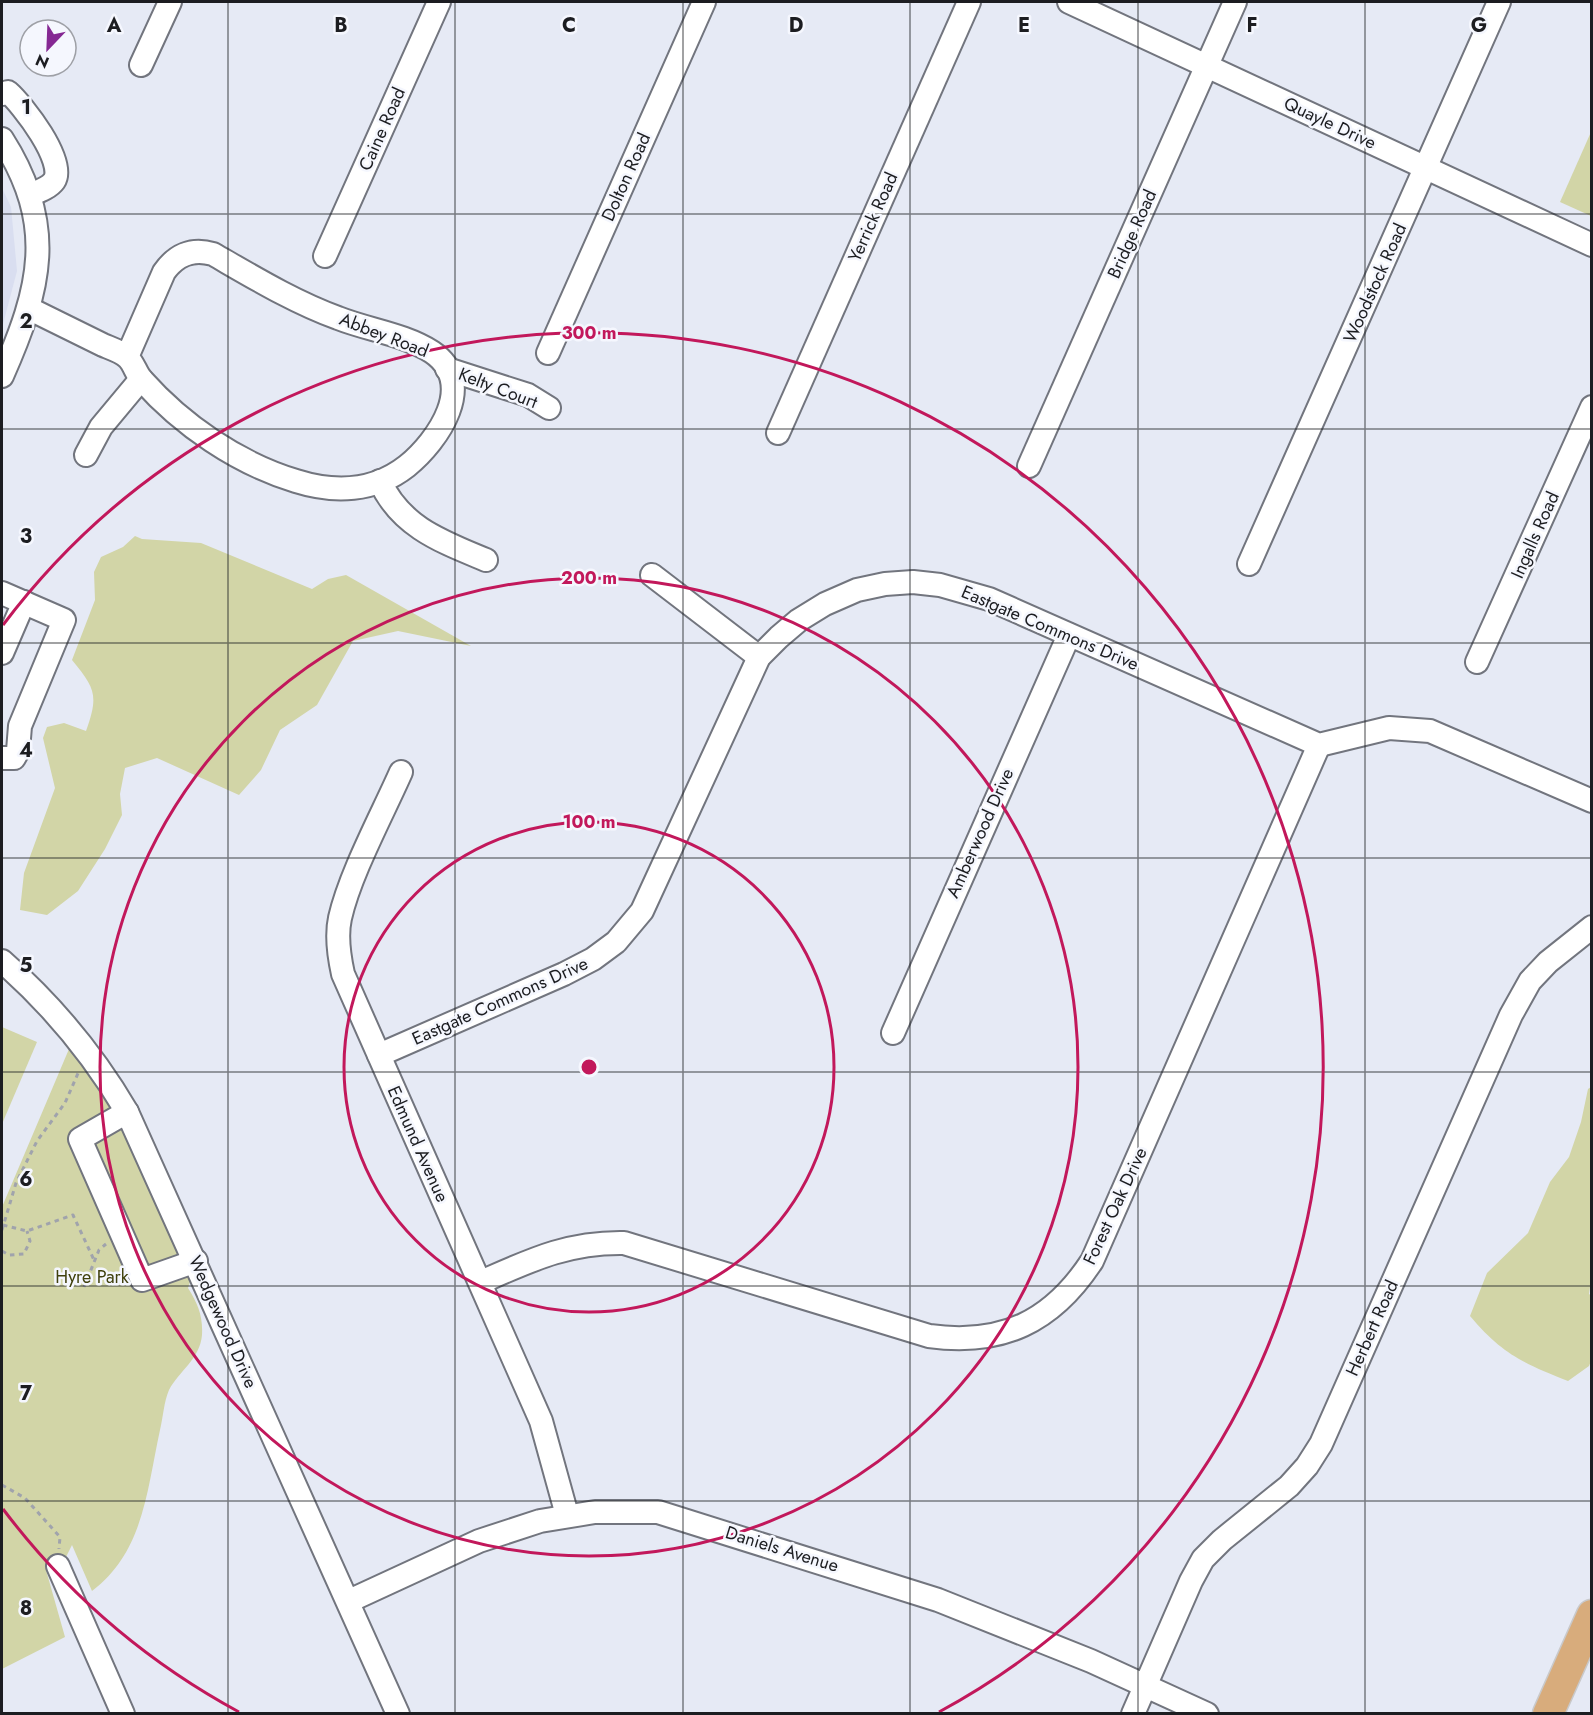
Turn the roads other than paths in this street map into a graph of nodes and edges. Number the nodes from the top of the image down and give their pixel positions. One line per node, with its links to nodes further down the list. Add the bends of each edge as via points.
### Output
1 (170, 2): 8 (street)
2 (439, 2): 15 (street, Caine Road)
3 (704, 2): 17 (street, Dolton Road)
4 (969, 2): 24 (street, Yerrick Road)
5 (1069, 2): 9 (street, Quayle Drive)
6 (1234, 2): 9 (street, Bridge Road)
7 (1499, 2): 12 (street, Woodstock Road)
8 (141, 65)
9 (1206, 66): 12 (street, Quayle Drive); 26 (street, Bridge Road)
10 (2, 94): 13 (street, via 8,92 19,102 58,168 50,185)
11 (2, 139): 13 (street)
12 (1426, 169): 14 (street, Quayle Drive); 29 (street, Woodstock Road)
13 (30, 195): 16 (street, via 38,231 38,254)
14 (1592, 245)
15 (325, 256)
16 (30, 309): 18 (street); 20 (street)
17 (548, 353)
18 (127, 357): 19 (street, Abbey Road, via 171,261 200,251 213,254 337,318 422,346 433,352); 21 (street, Abbey Road)
19 (447, 369): 23 (street, Kelty Court, via 528,395); 27 (street, Abbey Road, via 452,399 444,423 410,464)
20 (2, 376)
21 (141, 379): 25 (street, via 101,428); 27 (street, Abbey Road, via 192,427 258,467 293,481 332,489 346,490)
22 (1592, 407): 36 (street, Ingalls Road)
23 (549, 408)
24 (778, 433)
25 (86, 455)
26 (1029, 466)
27 (380, 482): 28 (street, via 392,505 423,531)
28 (486, 560)
29 (1249, 564)
30 (652, 576): 35 (street)
31 (2, 593): 32 (street)
32 (24, 602): 34 (street); 38 (street, via 64,620 20,726 18,751 14,758)
33 (1069, 635): 35 (street, Eastgate Commons Drive, via 965,590 913,582 857,590 825,604 799,620); 37 (street, Eastgate Commons Drive); 43 (street, Amberwood Drive)
34 (2, 653)
35 (759, 657): 44 (street, Eastgate Commons Drive, via 649,900 626,932 593,959 564,974)
36 (1477, 662)
37 (1319, 745): 40 (street, via 1389,728 1430,731); 47 (street, Forest Oak Drive, via 1092,1261 1069,1292 1036,1319 984,1338 929,1336 624,1243 566,1247)
38 (2, 758)
39 (401, 772): 44 (street, Edmund Avenue, via 348,893 338,930 342,974)
40 (1592, 801)
41 (1592, 927): 52 (street, Herbert Road, via 1530,981 1510,1015 1321,1444 1289,1486 1203,1559)
42 (2, 961): 45 (street, Wedgewood Drive, via 49,1005 87,1051)
43 (893, 1033)
44 (379, 1055): 47 (street, Edmund Avenue)
45 (127, 1112): 46 (street, Wedgewood Drive); 46 (street, via 80,1139 142,1280)
46 (196, 1260): 50 (street, Wedgewood Drive)
47 (481, 1282): 48 (street, Edmund Avenue, via 541,1421)
48 (567, 1515): 50 (street, Daniels Avenue, via 479,1541); 52 (street, Daniels Avenue, via 630,1510 683,1518 938,1600)
49 (58, 1566): 53 (street)
50 (349, 1601): 54 (street, Wedgewood Drive)
51 (1592, 1615): 57 (main road)
52 (1146, 1686): 55 (street, Herbert Road); 56 (street, Daniels Avenue)
53 (123, 1713)
54 (398, 1713)
55 (1133, 1713)
56 (1207, 1713)
57 (1548, 1713)

